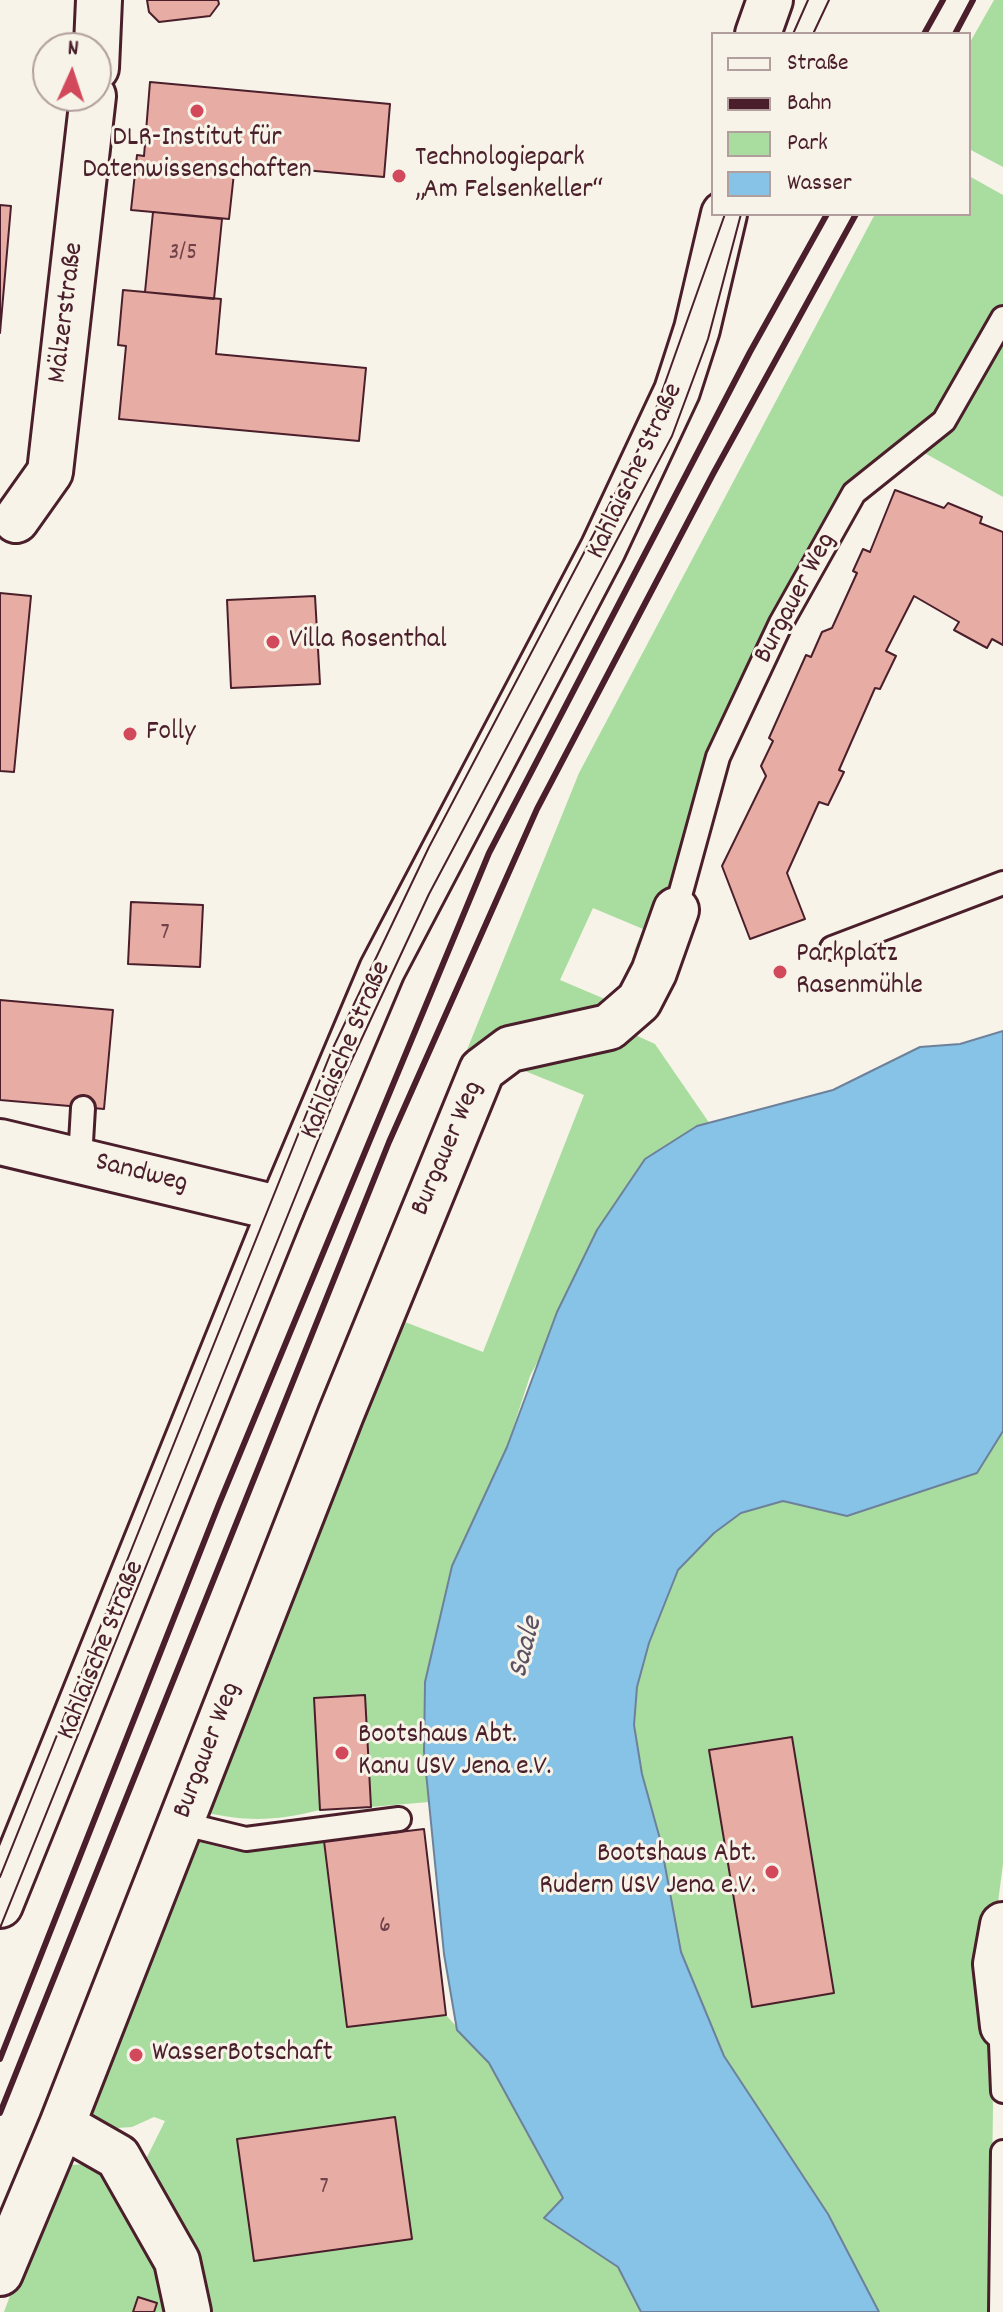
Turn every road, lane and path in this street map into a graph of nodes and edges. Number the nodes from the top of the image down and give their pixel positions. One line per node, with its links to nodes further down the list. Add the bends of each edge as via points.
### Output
1 (99, 0): 3 (street)
2 (770, 0): 4 (street)
3 (98, 32)
4 (759, 32)
5 (91, 112): 8 (street, Mälzerstraße, via 50,472)
6 (724, 216): 15 (street, Kahlaische Straße, via 677,391 603,549 382,970)
7 (1003, 318): 10 (lane, Burgauer Weg, via 944,421 854,493 781,623 718,757)
8 (16, 520)
9 (1003, 883): 11 (lane)
10 (676, 910): 17 (street, Burgauer Weg, via 639,1001 609,1027 510,1049 482,1070)
11 (832, 948)
12 (83, 1108): 14 (lane)
13 (0, 1142): 14 (street, Sandweg)
14 (80, 1159): 15 (street, Sandweg)
15 (281, 1209): 18 (street, Kahlaische Straße)
16 (399, 1819): 17 (lane, via 246,1839)
17 (180, 1823): 22 (street, Burgauer Weg)
18 (0, 1905)
19 (1003, 1925): 20 (street, via 996,1964)
20 (1002, 2023): 21 (lane)
21 (1003, 2091)
22 (62, 2125): 24 (street, Burgauer Weg); 26 (street, via 118,2157 177,2261)
23 (1003, 2152): 25 (lane)
24 (0, 2273)
25 (1001, 2308)
26 (188, 2312)

